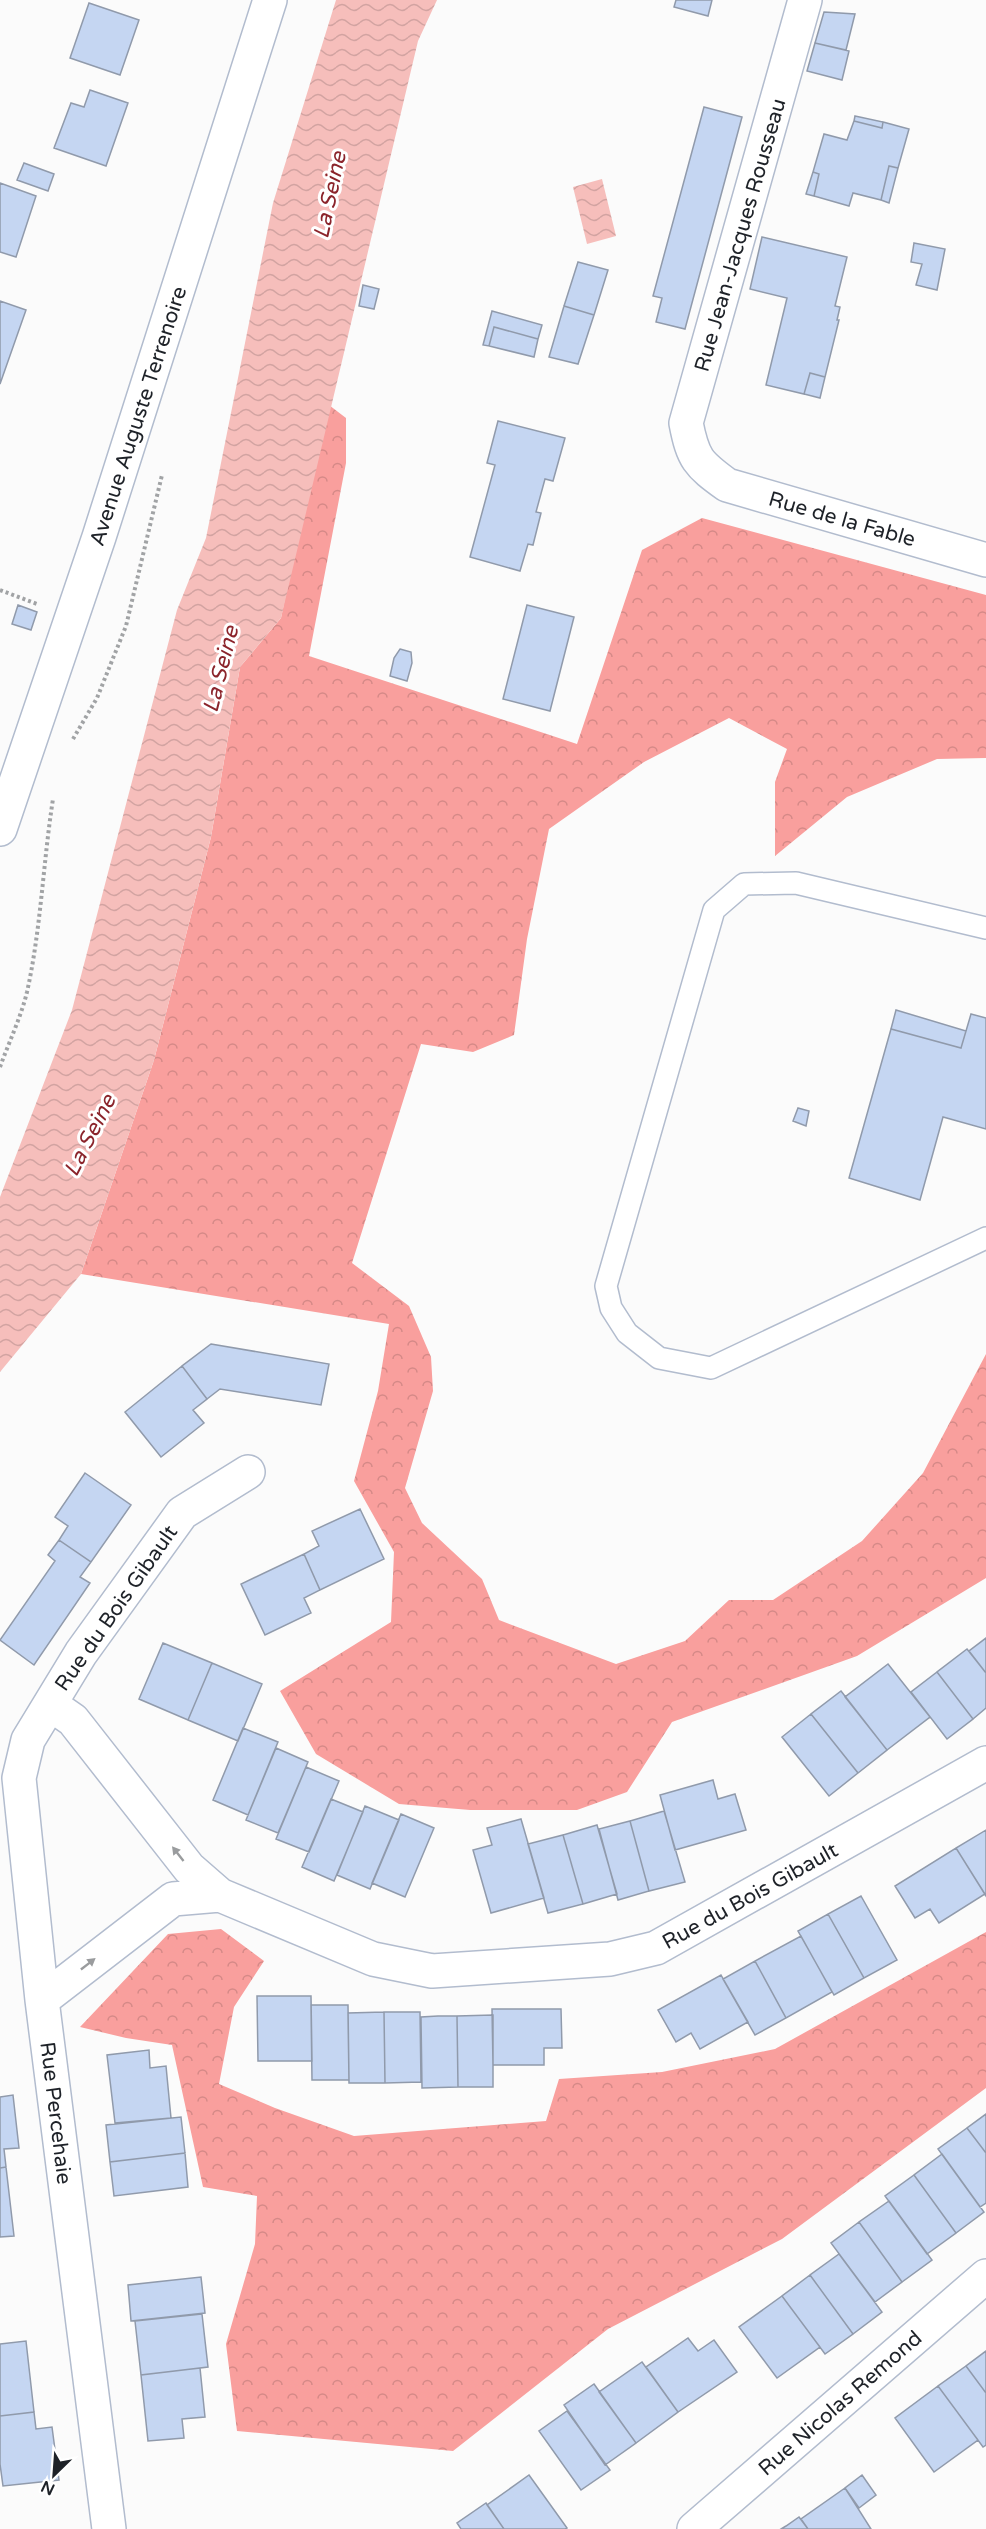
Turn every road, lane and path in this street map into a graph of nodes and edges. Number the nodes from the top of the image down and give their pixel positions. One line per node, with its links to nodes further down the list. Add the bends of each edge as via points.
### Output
1 (270, 0): 5 (street, Avenue Auguste Terrenoire, via 99,537)
2 (805, 0): 3 (street, Rue Jean-Jacques Rousseau, via 686,423 691,451)
3 (703, 467): 4 (street, Rue de la Fable, via 727,485)
4 (986, 560)
5 (1, 824)
6 (986, 928): 7 (lane, via 796,883 744,884 714,910 606,1286 611,1308 627,1333 659,1358 711,1368)
7 (986, 1238)
8 (248, 1472): 9 (street, Rue du Bois Gibault, via 182,1513 81,1653)
9 (50, 1704): 11 (street, Rue du Bois Gibault, one-way to 9, via 189,1868 73,1720); 12 (street, Rue Percehaie, via 28,1740 19,1778)
10 (986, 1763): 11 (street, Rue du Bois Gibault, via 656,1948 610,1959 432,1971 373,1959)
11 (220, 1895): 12 (street, Rue du Bois Gibault, one-way to 11, via 173,1899)
12 (42, 2000): 14 (street, Rue Percehaie)
13 (986, 2276): 15 (street, Rue Nicolas Remond)
14 (109, 2529)
15 (694, 2529)

